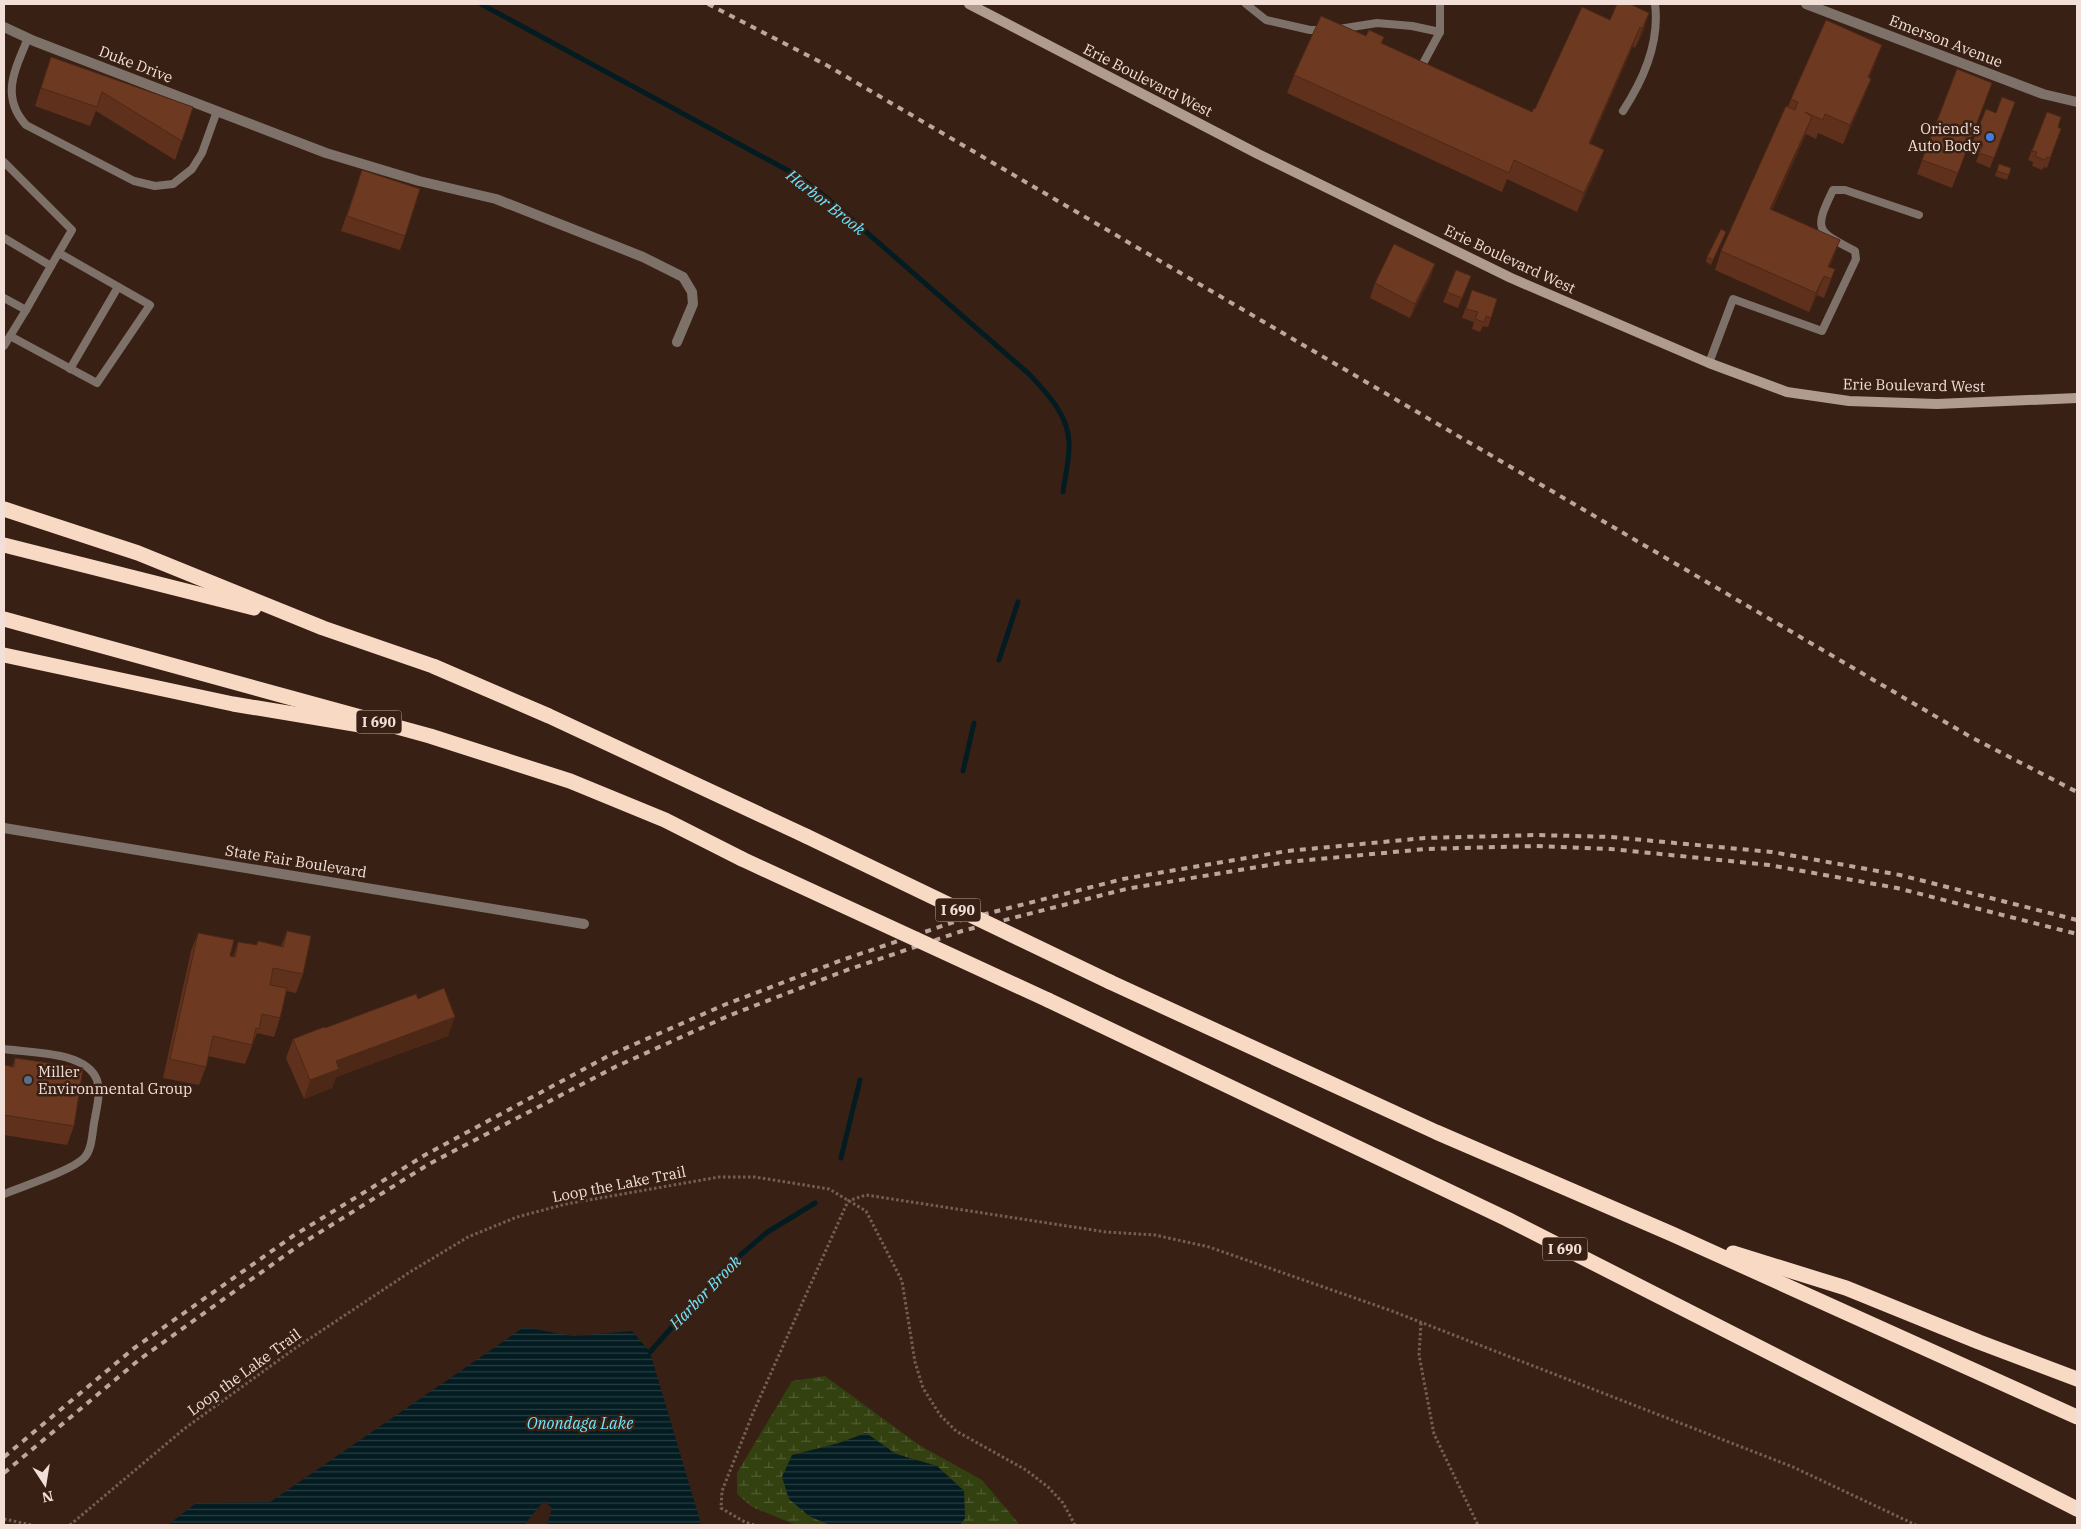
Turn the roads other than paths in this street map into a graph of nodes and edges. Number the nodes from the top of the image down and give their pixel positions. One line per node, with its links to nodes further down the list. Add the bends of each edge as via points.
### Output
1 (969, 4): 24 (main road, Erie Boulevard West, via 1258,154 1511,278)
2 (1246, 4): 7 (lane, via 1266,20 1310,30 1336,30 1377,23)
3 (1440, 4): 7 (lane)
4 (1655, 4): 12 (lane, via 1655,41 1635,93)
5 (1806, 4): 10 (street, Emerson Avenue, via 2042,94)
6 (4, 27): 8 (street, Duke Drive)
7 (1440, 32): 9 (lane)
8 (28, 38): 11 (street, Duke Drive); 11 (lane, via 9,94 17,116 26,125 134,180 155,186 173,184 183,177 202,152)
9 (1418, 72)
10 (2077, 102)
11 (218, 111): 22 (street, Duke Drive, via 326,153 418,181 496,199 642,257 683,277 692,292 693,304)
12 (1623, 111)
13 (4, 162): 16 (lane, via 72,230)
14 (1919, 215): 24 (lane, via 1845,190 1833,190 1822,214 1821,227 1826,236 1855,251 1856,258 1822,331 1733,299)
15 (4, 238): 17 (lane)
16 (59, 253): 17 (lane); 18 (lane)
17 (51, 266): 20 (lane)
18 (118, 287): 25 (lane); 25 (lane, via 150,305 97,383)
19 (4, 298): 20 (lane)
20 (26, 310): 21 (lane)
21 (10, 336): 23 (lane); 25 (lane)
22 (677, 342)
23 (4, 346)
24 (1709, 363): 26 (main road, Erie Boulevard West, via 1787,392 1849,401 1937,404)
25 (70, 369)
26 (2077, 398)
27 (4, 509): 30 (highway, via 138,553)
28 (4, 545): 30 (highway, I 690)
29 (4, 619): 32 (highway, I 690)
30 (323, 628): 37 (highway, I 690, bridge, via 433,666 532,708 1110,982 1436,1132)
31 (4, 655): 32 (highway, via 233,704)
32 (430, 736): 40 (highway, I 690, bridge, via 570,781 665,820 1507,1219)
33 (4, 828): 34 (street, State Fair Boulevard)
34 (584, 924)
35 (4, 1049): 36 (lane, via 77,1060 90,1068 98,1082 89,1150 83,1158 55,1174)
36 (4, 1194)
37 (1672, 1234): 38 (highway, via 1846,1288); 39 (highway, I 690)
38 (2077, 1379)
39 (2077, 1417)
40 (2077, 1509)

